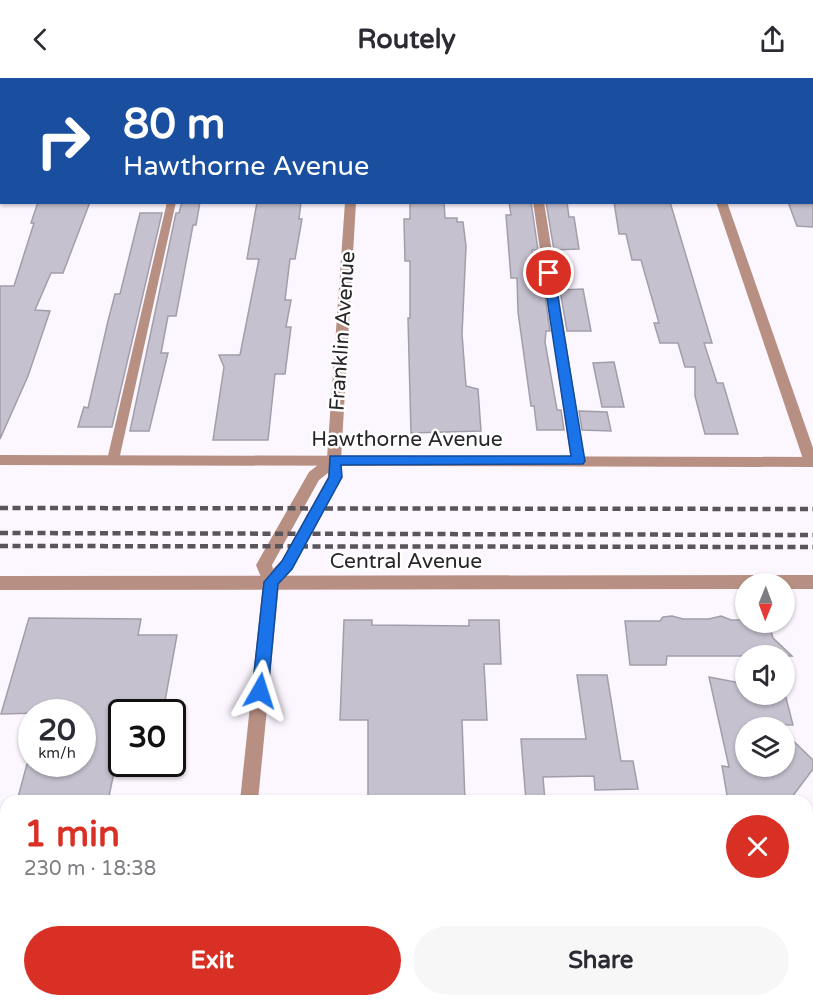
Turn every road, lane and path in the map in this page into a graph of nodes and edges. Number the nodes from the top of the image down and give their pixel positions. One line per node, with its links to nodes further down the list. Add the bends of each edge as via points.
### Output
1 (172, 204): 6 (lane)
2 (351, 204): 7 (street, Franklin Avenue)
3 (538, 204): 8 (street)
4 (722, 204): 9 (street)
5 (0, 460): 6 (street, Hawthorne Avenue)
6 (112, 460): 7 (street, Hawthorne Avenue)
7 (334, 460): 8 (street, Hawthorne Avenue); 10 (street, Franklin Avenue, via 335,477 287,565)
8 (578, 461): 9 (street, Hawthorne Avenue)
9 (812, 462)
10 (271, 582): 11 (street, Central Avenue); 12 (street, Central Avenue); 13 (street)
11 (813, 582)
12 (0, 583)
13 (250, 795)

